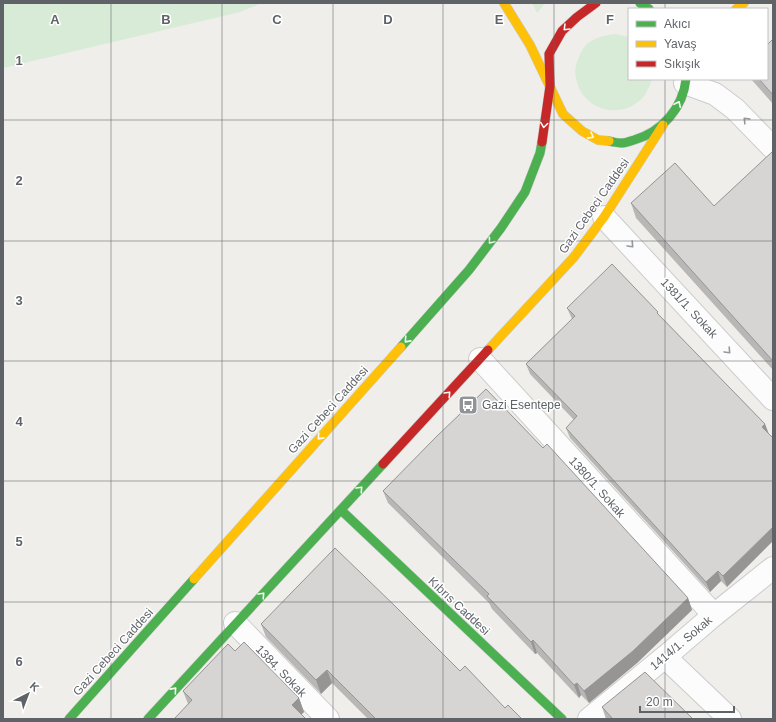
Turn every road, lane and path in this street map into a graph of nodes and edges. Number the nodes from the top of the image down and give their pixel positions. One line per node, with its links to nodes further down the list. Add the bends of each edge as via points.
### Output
1 (504, 3): 4 (main road, via 530,45)
2 (596, 3): 4 (main road, one-way to 4, via 562,31 549,54)
3 (685, 81): 5 (main road, one-way to 3, via 677,108); 6 (street, one-way to 3, via 735,109 715,94)
4 (550, 86): 5 (main road, one-way to 5, via 563,114 582,131 598,140 622,143 644,137); 15 (main road, Gazi Cebeci Caddesi, one-way to 15, via 540,153 525,192 501,228 469,270)
5 (663, 125): 7 (main road, Gazi Cebeci Caddesi)
6 (773, 148)
7 (604, 217): 8 (main road, Gazi Cebeci Caddesi, via 574,257); 9 (street, 1381/1. Sokak, one-way to 9)
8 (480, 359): 10 (main road, Gazi Cebeci Caddesi, one-way to 8); 12 (street, 1380/1. Sokak)
9 (773, 399)
10 (340, 510): 13 (main road, Gazi Cebeci Caddesi, one-way to 10); 18 (main road, Kıbrıs Caddesi)
11 (773, 568): 12 (street, 1414/1. Sokak)
12 (714, 615): 14 (street, 1414/1. Sokak)
13 (235, 623): 16 (main road, Gazi Cebeci Caddesi, one-way to 13); 17 (street, 1384. Sokak)
14 (666, 656): 19 (street, 1414/1. Sokak); 20 (street)
15 (69, 719)
16 (148, 719)
17 (328, 719)
18 (562, 719)
19 (589, 719)
20 (730, 719)

